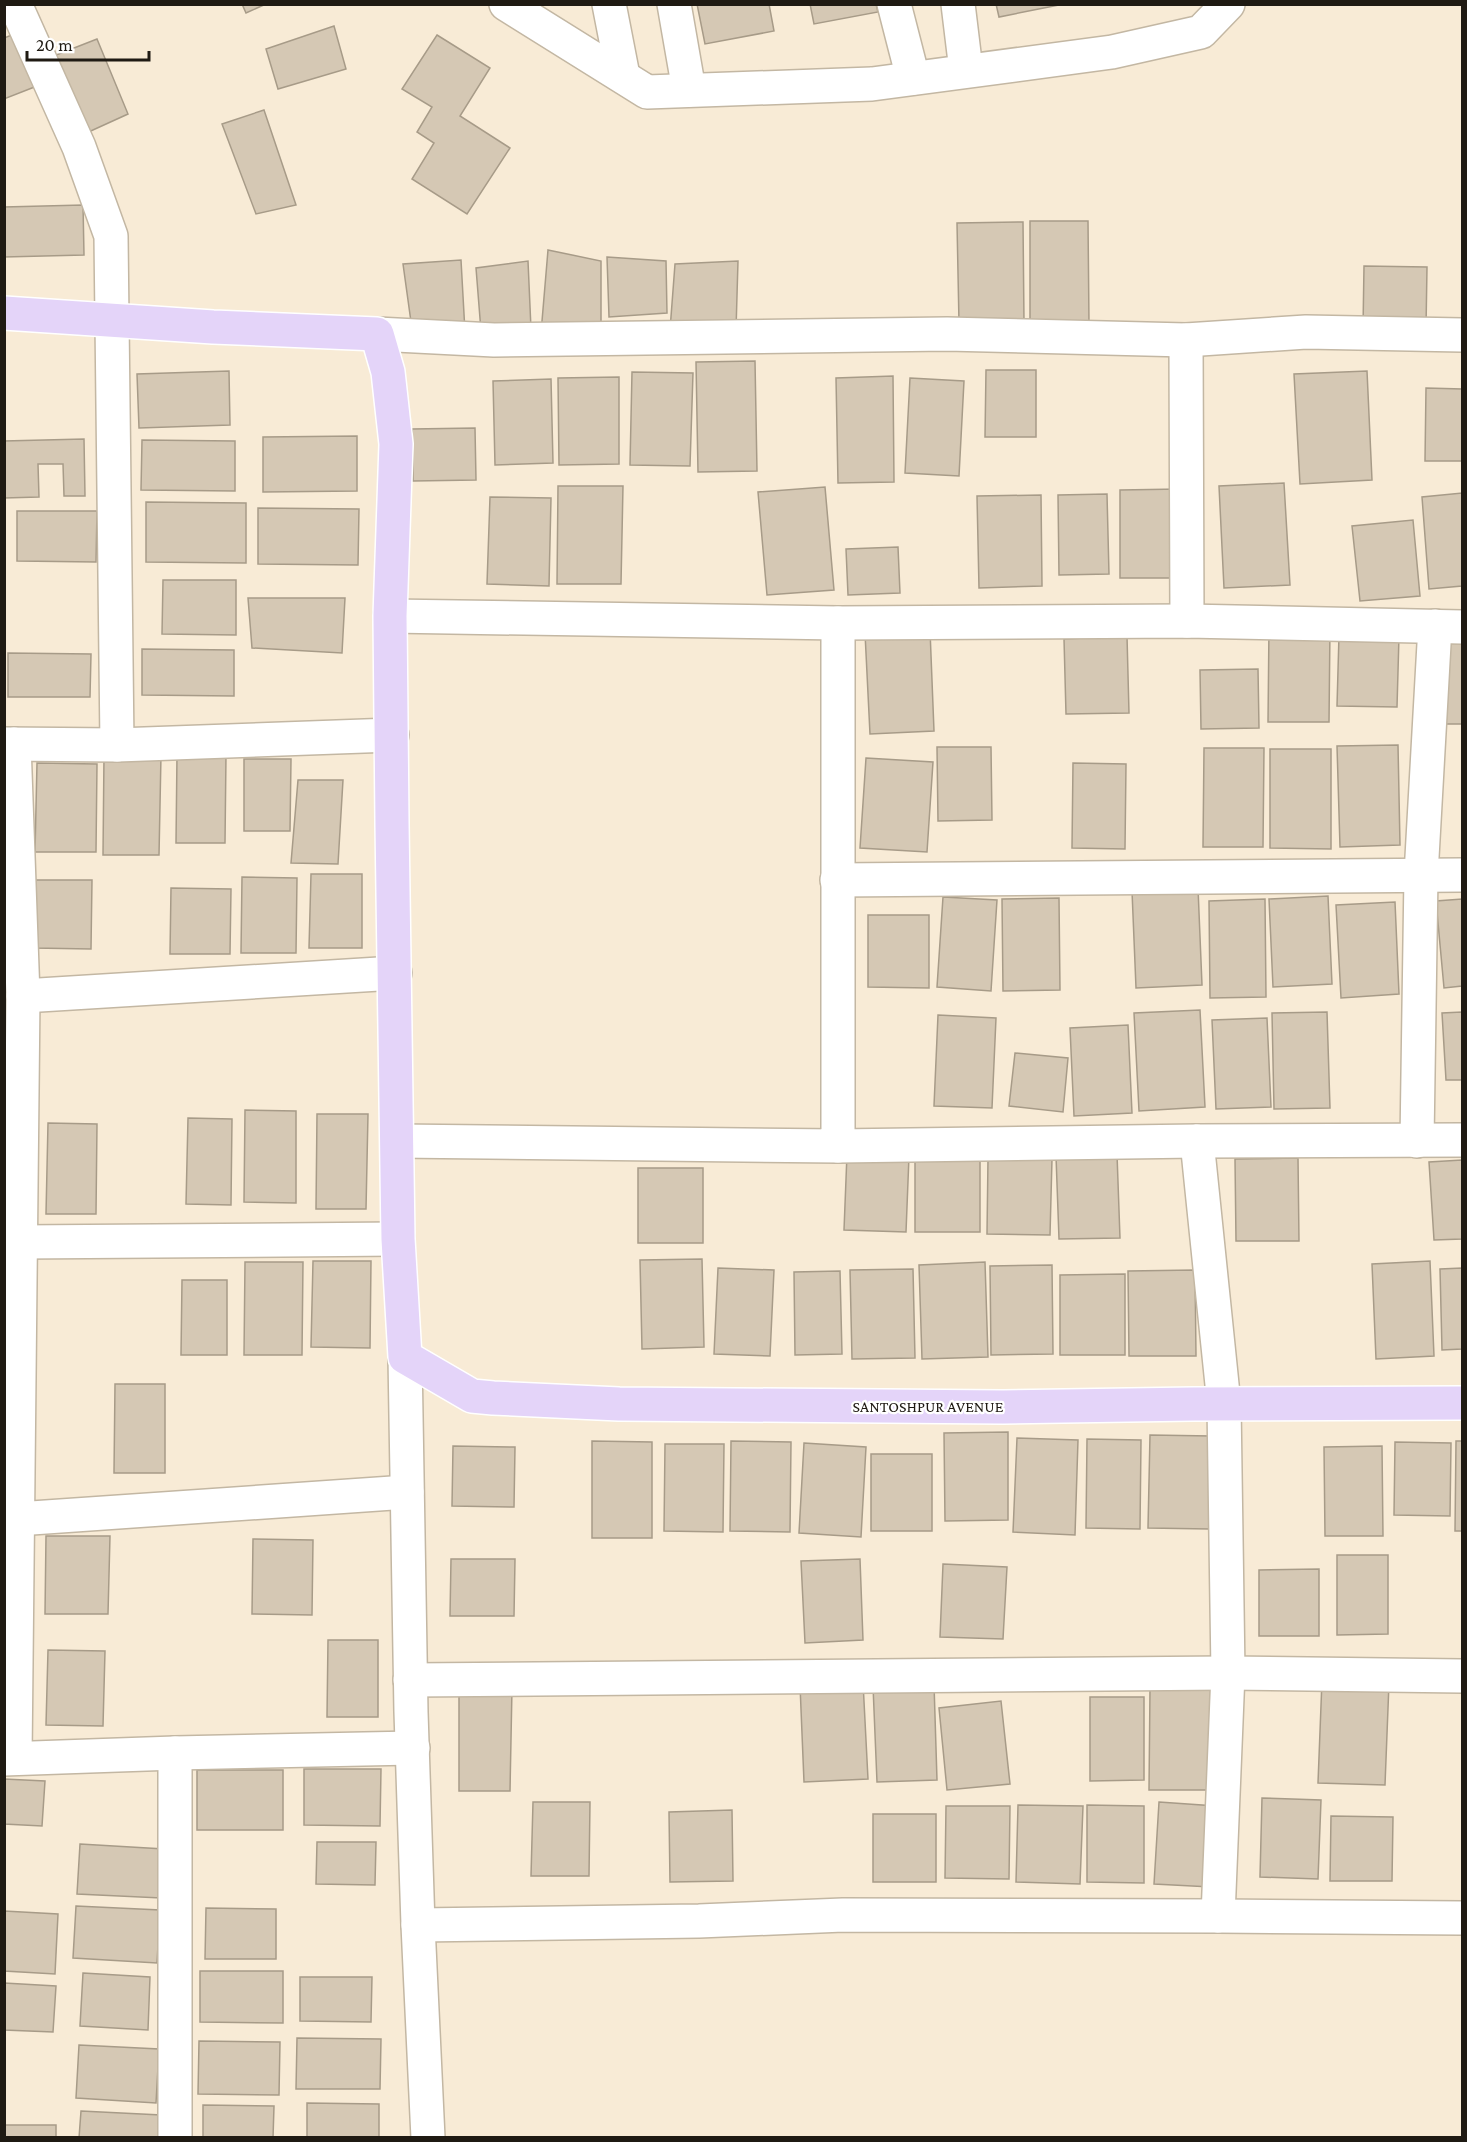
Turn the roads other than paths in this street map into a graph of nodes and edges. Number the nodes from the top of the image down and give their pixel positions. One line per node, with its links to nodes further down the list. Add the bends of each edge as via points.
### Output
1 (15, 4): 14 (street, via 79,147 111,236)
2 (506, 4): 10 (street)
3 (609, 4): 10 (street)
4 (674, 4): 12 (street)
5 (894, 4): 11 (street)
6 (958, 4): 9 (street)
7 (1228, 4): 8 (street)
8 (1198, 18): 9 (street, via 1112,52)
9 (966, 70): 11 (street)
10 (623, 76): 12 (street, via 647,92)
11 (913, 78): 12 (street, via 872,84)
12 (689, 90)
13 (4, 313): 14 (main road)
14 (113, 319): 15 (main road); 24 (street)
15 (377, 334): 17 (street, via 494,339 947,334); 18 (main road, via 388,372 396,444)
16 (1462, 335): 17 (street, via 1306,333)
17 (1186, 340): 19 (street)
18 (390, 616): 20 (street); 22 (main road)
19 (1187, 621): 20 (street); 21 (street)
20 (838, 623): 27 (street)
21 (1449, 626): 25 (street)
22 (392, 735): 24 (street); 28 (main road)
23 (9, 744): 24 (street); 29 (street)
24 (117, 745)
25 (1421, 875): 26 (street); 27 (street); 33 (street)
26 (1462, 875)
27 (837, 880): 34 (street)
28 (395, 973): 29 (street); 31 (main road)
29 (23, 996): 36 (street)
30 (1462, 1140): 33 (street)
31 (397, 1141): 34 (street); 35 (main road)
32 (1197, 1141): 33 (street); 34 (street); 39 (street)
33 (1417, 1141)
34 (837, 1146)
35 (398, 1239): 36 (street); 37 (main road)
36 (20, 1242): 41 (street)
37 (405, 1357): 39 (main road, SANTOSHPUR AVENUE, via 472,1396 493,1398 619,1404); 40 (street)
38 (1462, 1403): 39 (main road, SANTOSHPUR AVENUE)
39 (1224, 1404): 42 (street)
40 (407, 1492): 41 (street); 44 (street)
41 (17, 1519): 47 (street)
42 (1228, 1673): 43 (street); 44 (street); 48 (street)
43 (1462, 1676)
44 (410, 1680): 45 (street)
45 (413, 1748): 46 (street); 50 (street)
46 (175, 1752): 47 (street); 51 (street)
47 (10, 1759)
48 (1218, 1916): 49 (street); 50 (street, via 843,1915)
49 (1462, 1918)
50 (418, 1925): 52 (street)
51 (175, 2138)
52 (428, 2138)

